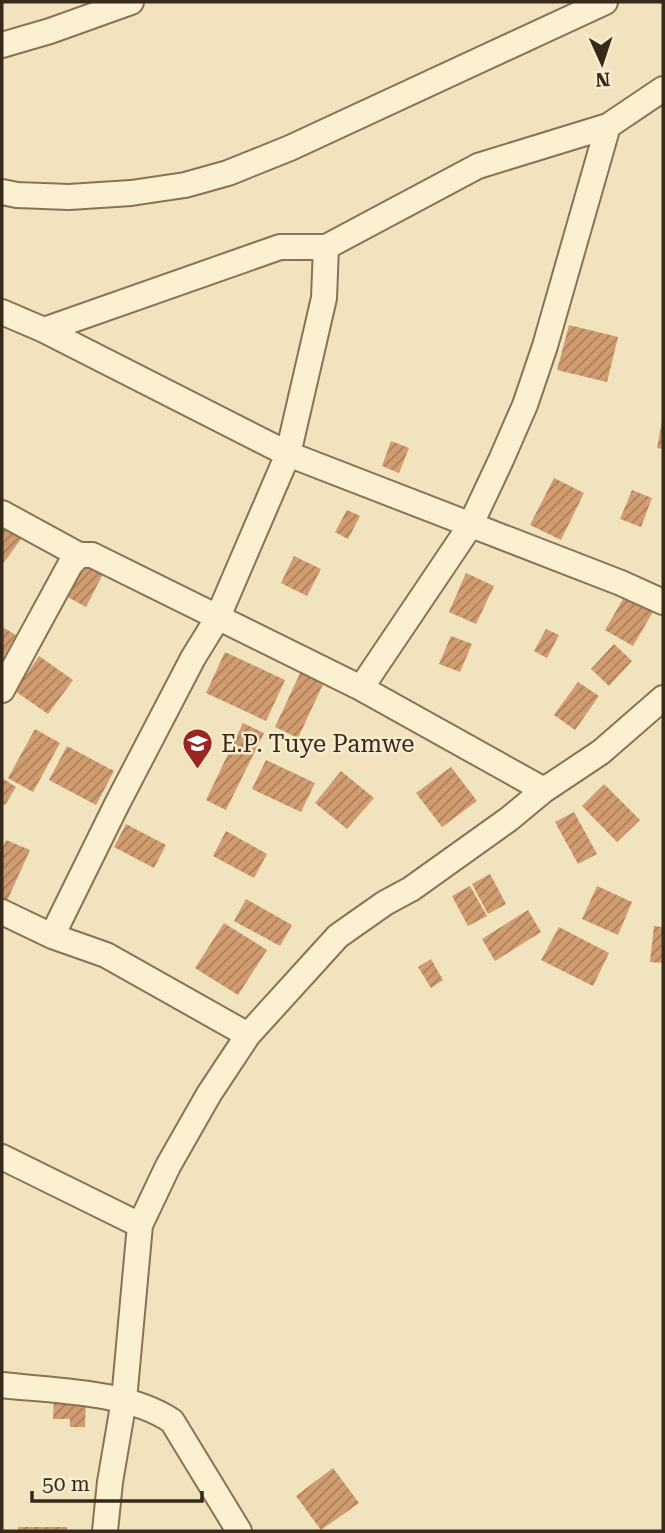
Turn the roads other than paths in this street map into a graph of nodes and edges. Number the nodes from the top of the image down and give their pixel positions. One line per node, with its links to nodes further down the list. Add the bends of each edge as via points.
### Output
1 (131, 2): 3 (street)
2 (605, 2): 6 (street, via 228,173 185,185 119,194 69,197)
3 (2, 44)
4 (663, 89): 5 (street)
5 (608, 126): 7 (street, via 478,166); 12 (street, via 525,405)
6 (2, 192)
7 (326, 247): 9 (street, via 280,247); 10 (street, via 324,298)
8 (2, 312): 9 (street)
9 (44, 330): 10 (street)
10 (288, 454): 12 (street); 15 (street)
11 (2, 513): 13 (street)
12 (470, 526): 14 (street); 16 (street)
13 (79, 555): 15 (street, via 92,555); 17 (street)
14 (663, 602)
15 (217, 619): 16 (street); 21 (street)
16 (361, 688): 19 (street)
17 (2, 690)
18 (663, 698): 19 (street, via 601,752)
19 (544, 790): 22 (street, via 411,889 338,936)
20 (2, 912): 21 (street)
21 (52, 936): 22 (street, via 106,955)
22 (248, 1035): 24 (street, via 168,1166)
23 (2, 1157): 24 (street)
24 (140, 1225): 26 (street)
25 (2, 1385): 26 (street)
26 (124, 1399): 27 (street); 28 (street, via 155,1409 172,1421)
27 (105, 1531)
28 (239, 1531)

